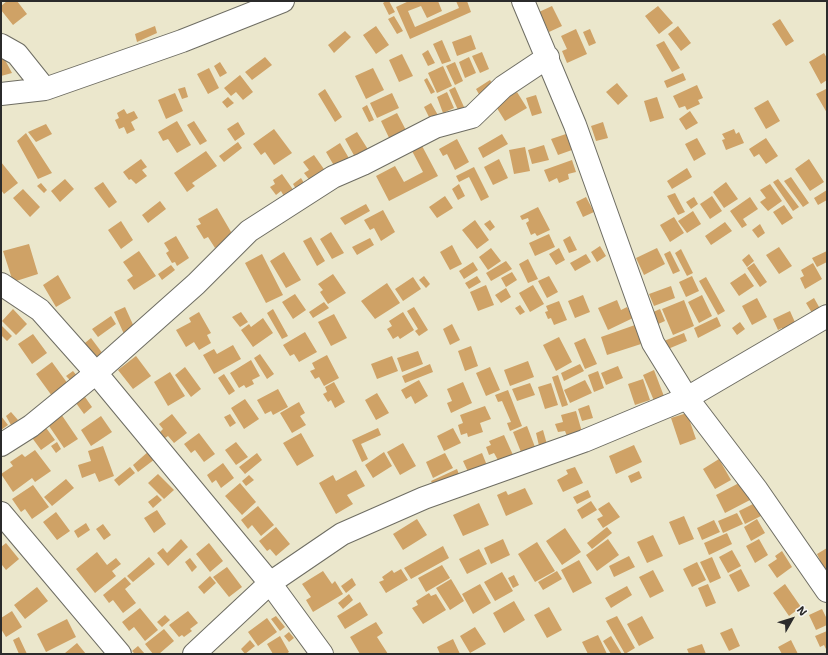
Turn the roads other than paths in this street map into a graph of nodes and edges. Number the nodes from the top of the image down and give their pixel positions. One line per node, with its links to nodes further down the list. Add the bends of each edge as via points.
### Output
1 (283, 1): 5 (street, via 182,41)
2 (523, 1): 4 (street)
3 (1, 45): 5 (street, via 17,54)
4 (548, 57): 9 (street, via 503,87 472,117 435,127 333,177 249,231 196,284); 10 (street, via 576,125 653,343)
5 (45, 89): 6 (street)
6 (1, 94)
7 (1, 284): 9 (street, via 40,310)
8 (827, 316): 10 (street)
9 (96, 373): 11 (street, via 31,426); 13 (street)
10 (687, 398): 13 (street, via 584,441 378,517 342,534); 14 (street)
11 (1, 445)
12 (1, 513): 15 (street)
13 (270, 583): 16 (street); 17 (street)
14 (827, 591)
15 (120, 654)
16 (194, 654)
17 (322, 654)

